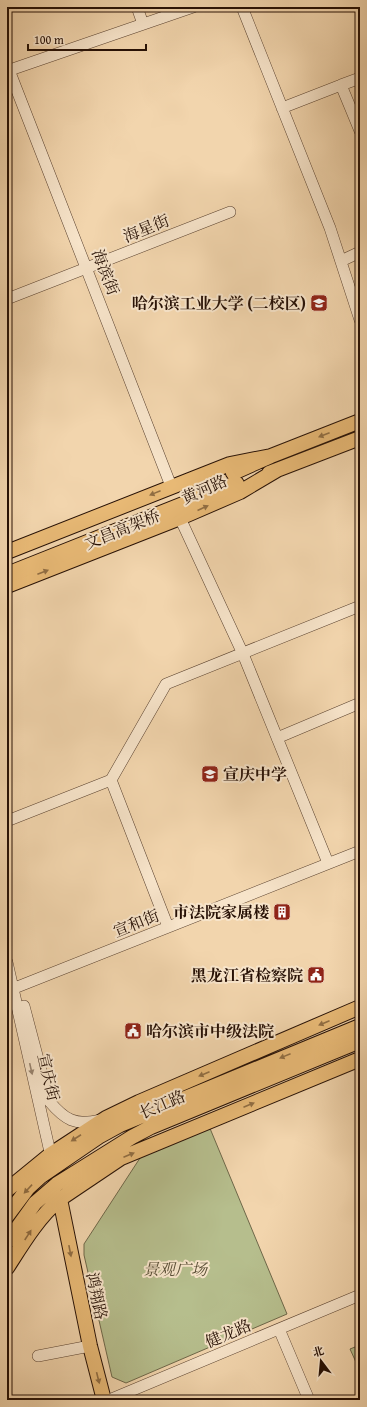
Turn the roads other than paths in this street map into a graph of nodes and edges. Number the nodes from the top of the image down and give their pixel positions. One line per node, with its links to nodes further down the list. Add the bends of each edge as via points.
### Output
1 (137, 7): 4 (street)
2 (194, 7): 4 (street)
3 (242, 7): 8 (street)
4 (143, 24): 5 (street)
5 (8, 70): 13 (street, 海滨街)
6 (360, 78): 7 (street)
7 (342, 85): 8 (street); 9 (street)
8 (282, 108): 12 (street)
9 (360, 131)
10 (230, 212): 13 (street, 海星街)
11 (360, 252): 12 (street)
12 (341, 261): 15 (street)
13 (87, 268): 14 (street, 海星街); 21 (street, 海滨街)
14 (7, 299)
15 (360, 320)
16 (360, 421): 18 (main road, 黄河路, one-way to 18)
17 (360, 438): 19 (main road, 黄河路)
18 (271, 456): 20 (main road, 黄河路); 21 (main road, 黄河路, via 230,464)
19 (277, 470): 20 (main road, 黄河路); 22 (main road, 黄河路, one-way to 19, via 240,492)
20 (235, 479): 24 (highway, 文昌高架桥); 25 (highway, 文昌高架桥)
21 (171, 486): 23 (main road, 黄河路, one-way to 23)
22 (180, 518): 26 (main road, 黄河路, one-way to 22); 28 (street)
23 (7, 552)
24 (7, 564)
25 (7, 575)
26 (7, 586)
27 (360, 606): 28 (street)
28 (243, 654): 30 (street); 31 (street, via 166,684)
29 (360, 702): 30 (street)
30 (277, 738): 34 (street)
31 (110, 780): 32 (street); 35 (street)
32 (7, 821)
33 (360, 851): 34 (street, 宣和街)
34 (328, 864): 35 (street, 宣和街)
35 (168, 927): 37 (street, 宣和街)
36 (7, 962): 37 (street, 宣庆街)
37 (13, 989): 42 (street, via 49,1101 67,1118 75,1121 86,1123); 43 (street, 宣庆街, one-way to 43)
38 (360, 1008): 42 (main road, one-way to 42)
39 (360, 1026): 43 (main road, 长江路, one-way to 43, via 131,1120)
40 (360, 1041): 44 (main road, 长江路, via 150,1127)
41 (360, 1058): 46 (main road, one-way to 41, via 122,1158)
42 (106, 1118): 43 (main road, one-way to 43)
43 (52, 1160): 44 (street, 宣庆街); 45 (main road); 47 (main road, 长江路, one-way to 47)
44 (57, 1184): 46 (street, 宣庆街); 48 (main road, 长江路, via 35,1203)
45 (7, 1190)
46 (60, 1199): 49 (main road, one-way to 46, via 38,1221); 52 (main road, 鸿翔路, one-way to 52)
47 (7, 1216)
48 (7, 1242)
49 (7, 1268)
50 (360, 1295): 51 (street, 健龙路)
51 (279, 1329): 55 (street, 健龙路); 56 (street)
52 (90, 1346): 53 (street); 54 (main road, 鸿翔路, one-way to 54)
53 (38, 1356)
54 (104, 1400)
55 (108, 1400)
56 (308, 1400)

